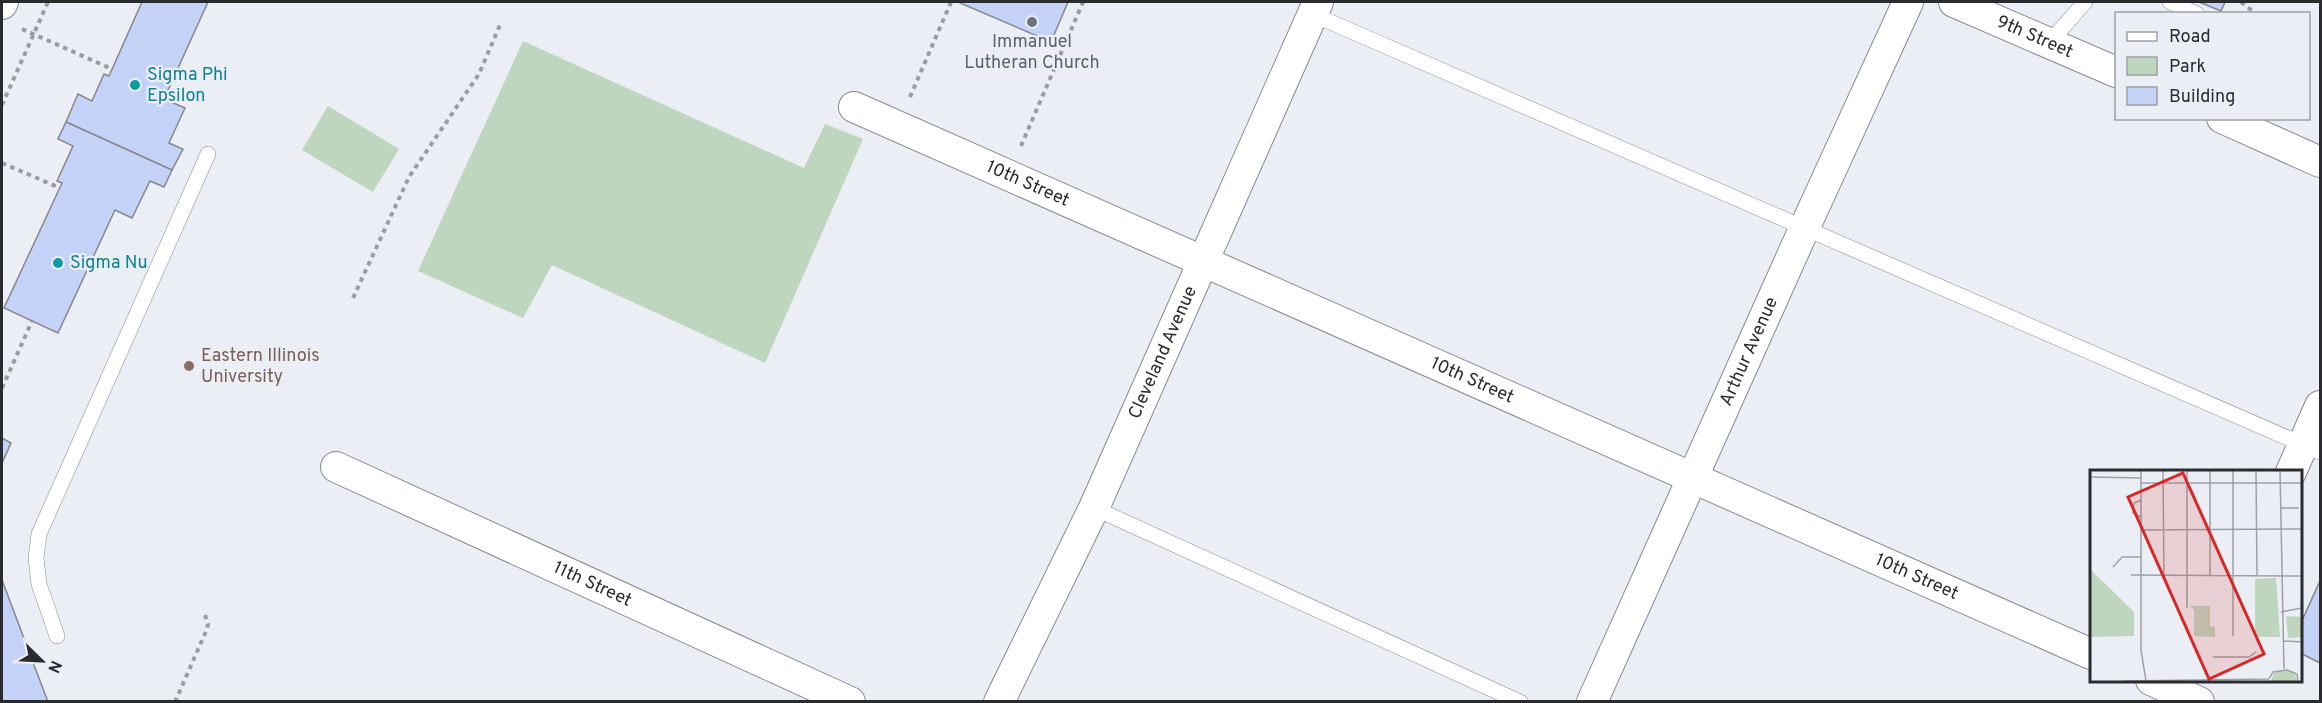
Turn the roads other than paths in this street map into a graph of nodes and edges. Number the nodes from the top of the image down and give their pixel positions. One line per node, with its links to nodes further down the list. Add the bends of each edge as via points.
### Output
1 (1908, 2): 13 (street, Arthur Avenue)
2 (1954, 2): 7 (street, 9th Street)
3 (2085, 2): 7 (lane)
4 (2170, 2): 6 (lane)
5 (1315, 8): 13 (lane); 14 (street, Cleveland Avenue)
6 (2192, 12)
7 (2049, 43): 8 (street, 9th Street)
8 (2115, 72)
9 (854, 107): 14 (street, 10th Street)
10 (2231, 120): 12 (street)
11 (208, 154): 21 (lane, via 39,534 39,584)
12 (2320, 162)
13 (1804, 229): 16 (lane); 19 (street, Arthur Avenue)
14 (1202, 262): 19 (street, 10th Street); 20 (street, Cleveland Avenue)
15 (2320, 406): 16 (street)
16 (2312, 449): 18 (street)
17 (336, 467): 25 (street, 11th Street)
18 (2293, 470)
19 (1692, 479): 22 (street, 10th Street); 28 (street, Arthur Avenue)
20 (1094, 508): 26 (street, Cleveland Avenue); 27 (lane)
21 (57, 636)
22 (2090, 654)
23 (2154, 682): 24 (street)
24 (2194, 695)
25 (850, 702)
26 (999, 702)
27 (1520, 702)
28 (1592, 702)

